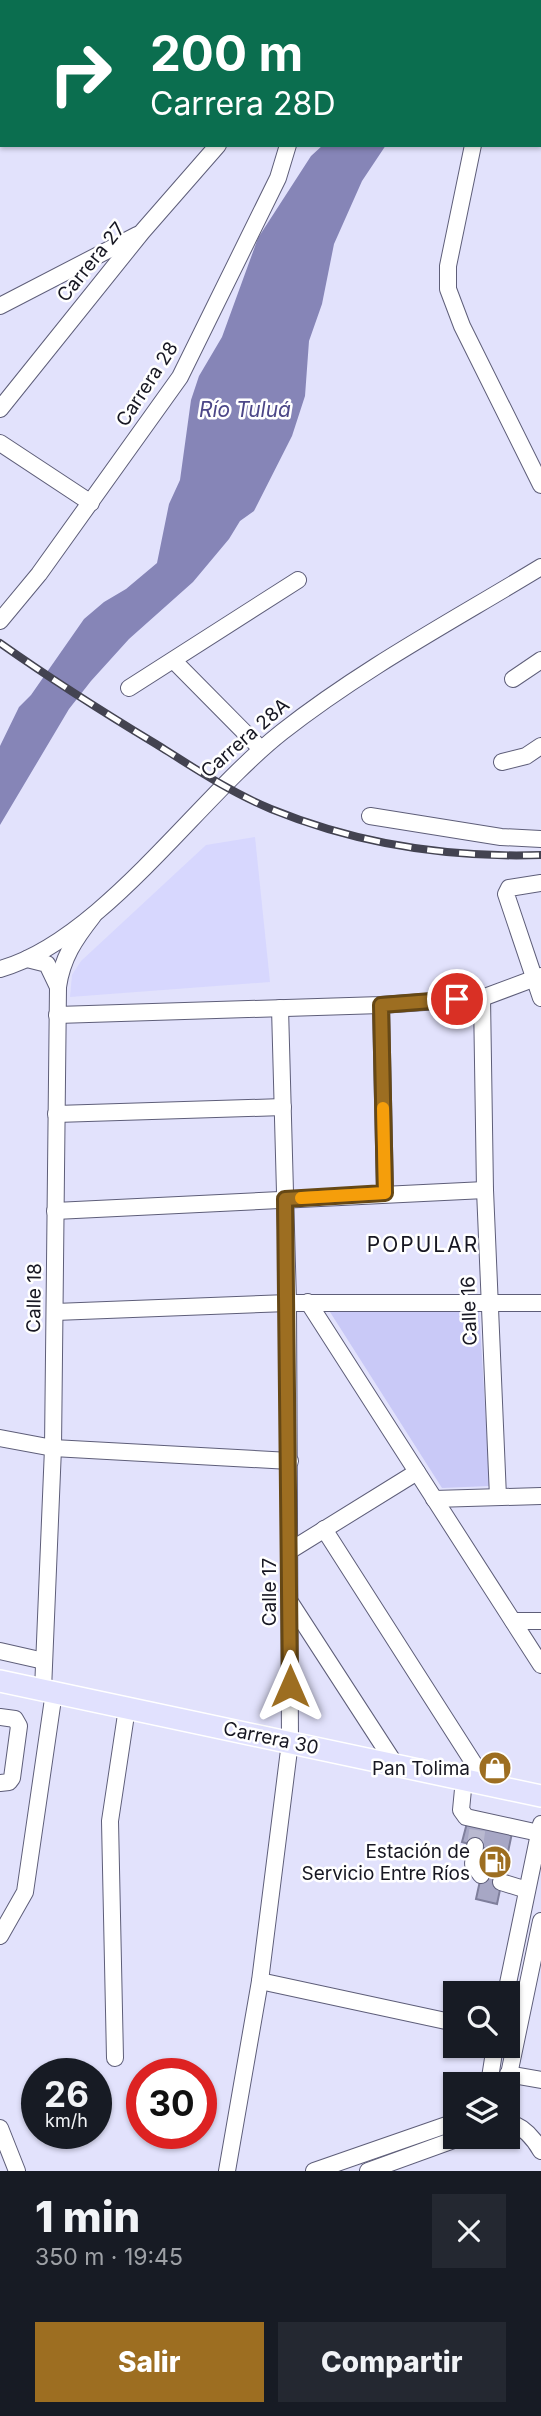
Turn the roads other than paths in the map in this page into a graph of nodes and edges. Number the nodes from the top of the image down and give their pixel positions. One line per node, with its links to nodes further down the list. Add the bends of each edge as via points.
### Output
1 (216, 147): 4 (street, Carrera 27)
2 (287, 147): 9 (street, Carrera 28, via 278,178 193,353)
3 (473, 147): 8 (street, via 448,289)
4 (142, 232): 5 (street); 6 (street, Carrera 27)
5 (0, 306)
6 (0, 409)
7 (0, 443): 9 (street)
8 (541, 485)
9 (91, 503): 12 (street, Carrera 28)
10 (541, 567): 18 (street, Carrera 28A, via 343,688)
11 (298, 580): 14 (street)
12 (0, 621)
13 (541, 660): 15 (street)
14 (174, 661): 16 (street); 18 (street)
15 (513, 680)
16 (129, 688)
17 (541, 746): 19 (street, via 526,756)
18 (261, 749): 23 (street, Carrera 28A)
19 (502, 762)
20 (370, 816): 21 (street)
21 (541, 839)
22 (541, 883): 26 (street, via 509,888 506,894)
23 (93, 916): 24 (street, Carrera 28A); 27 (street, Calle 18, via 68,950)
24 (27, 959): 25 (street, Carrera 28A); 27 (street, via 47,964)
25 (0, 969)
26 (537, 978): 28 (street); 29 (street)
27 (58, 987): 32 (street, Calle 18)
28 (482, 998): 30 (street); 35 (street, Calle 16)
29 (541, 998)
30 (381, 1005): 31 (street); 36 (street)
31 (280, 1008): 32 (street); 33 (street, Calle 17)
32 (57, 1015): 34 (street, Calle 18)
33 (283, 1107): 34 (street); 37 (street, Calle 17)
34 (56, 1114): 38 (street, Calle 18)
35 (485, 1190): 36 (street); 41 (street, Calle 16)
36 (385, 1193): 37 (street)
37 (285, 1199): 38 (street); 40 (street, Calle 17)
38 (55, 1211): 43 (street, Calle 18)
39 (308, 1302): 40 (street); 41 (street); 47 (street)
40 (288, 1303): 43 (street); 46 (street, Calle 17)
41 (490, 1303): 42 (street); 49 (street, Calle 16)
42 (541, 1303)
43 (55, 1312): 45 (street, Calle 18)
44 (0, 1438): 45 (street)
45 (52, 1448): 46 (street); 57 (street, Calle 18)
46 (290, 1461): 52 (street, Calle 17)
47 (417, 1472): 50 (street); 51 (street)
48 (541, 1496): 49 (street)
49 (498, 1497): 50 (street)
50 (434, 1499): 54 (street)
51 (324, 1529): 52 (street); 67 (street)
52 (290, 1550): 53 (street, Calle 17)
53 (290, 1602): 63 (street, Calle 17); 64 (street)
54 (513, 1621): 55 (street); 58 (street)
55 (541, 1621)
56 (0, 1651): 57 (street)
57 (44, 1661): 60 (street, Calle 18)
58 (541, 1665)
59 (0, 1681): 60 (main road, Carrera 30)
60 (48, 1691): 61 (main road, Carrera 30); 75 (street, Calle 18, via 25,1892)
61 (127, 1708): 63 (main road, Carrera 30); 79 (street, via 110,1821)
62 (0, 1717): 66 (street, via 15,1719 19,1726 12,1778)
63 (290, 1742): 64 (main road, Carrera 30); 76 (street, Calle 17)
64 (395, 1764): 65 (main road, Carrera 30)
65 (464, 1779): 67 (main road, Carrera 30); 69 (street, via 461,1810 466,1816 479,1823)
66 (0, 1783)
67 (486, 1784): 68 (main road, Carrera 30)
68 (541, 1796)
69 (540, 1829): 73 (street)
70 (475, 1846): 71 (street, via 473,1864)
71 (481, 1875)
72 (501, 1882): 73 (street)
73 (527, 1890): 77 (street)
74 (541, 1921): 80 (street)
75 (0, 1936)
76 (260, 1981): 78 (street); 90 (street, Calle 17)
77 (508, 1981)
78 (443, 2019)
79 (116, 2058)
80 (509, 2072)
81 (520, 2079): 82 (street)
82 (541, 2080)
83 (443, 2126): 91 (street)
84 (0, 2127): 89 (street)
85 (520, 2127): 87 (street)
86 (443, 2144): 88 (street)
87 (541, 2151)
88 (377, 2170)
89 (17, 2171)
90 (227, 2171)
91 (314, 2171)

